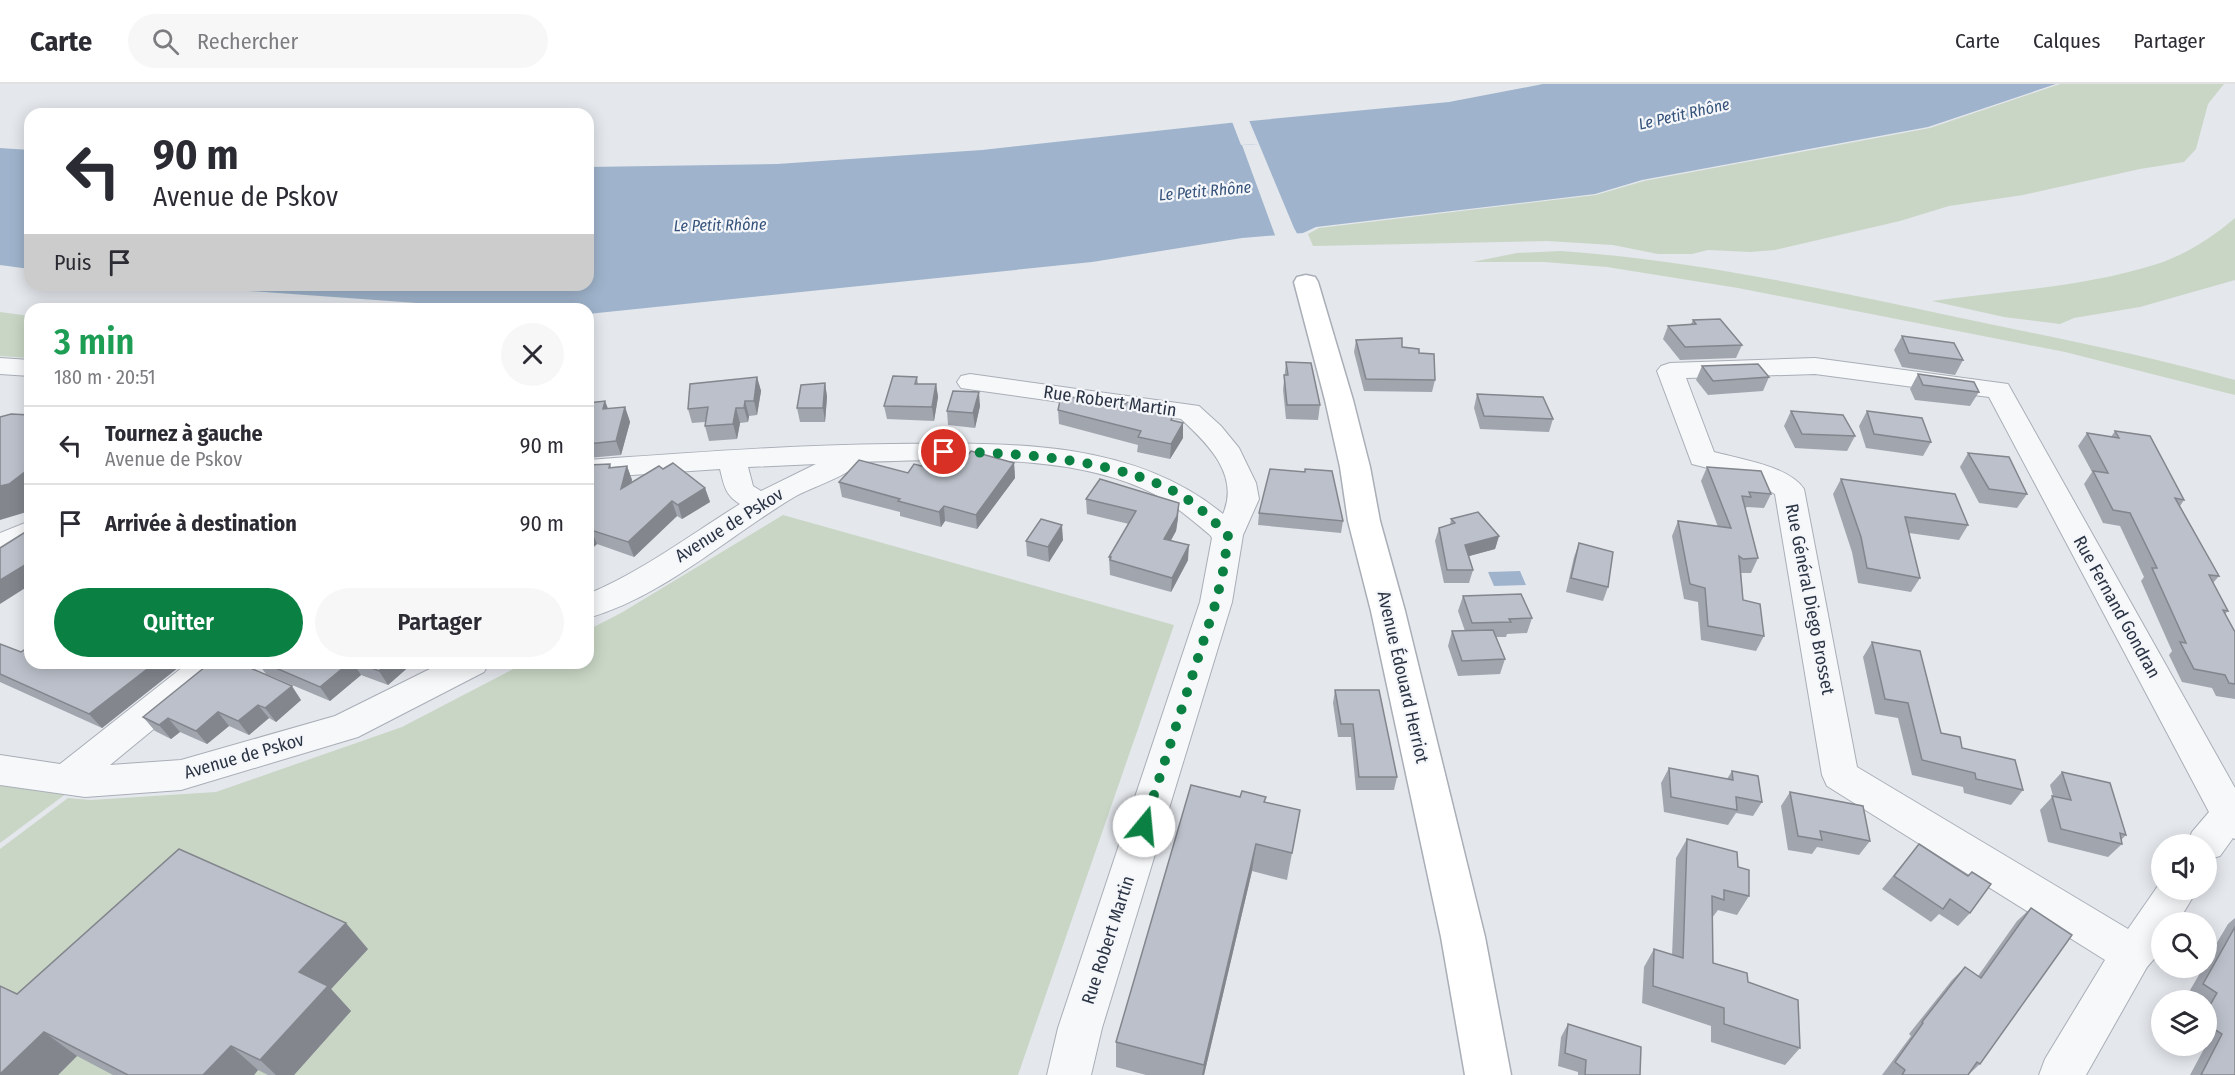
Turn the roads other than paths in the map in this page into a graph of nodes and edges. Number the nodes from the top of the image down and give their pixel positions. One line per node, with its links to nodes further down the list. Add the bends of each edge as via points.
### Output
1 (1306, 282): 23 (street, Avenue Édouard Herriot, via 1355,467 1364,521 1460,925)
2 (0, 366): 3 (street)
3 (24, 368)
4 (970, 382): 11 (street, Rue Robert Martin, via 1188,412 1229,454 1242,483 1244,499)
5 (1999, 390): 18 (street, Rue Fernand Gondran); 21 (street, Rue Général Diego Brosset, via 1815,366 1670,371 1702,458 1757,472 1789,489 1840,775)
6 (874, 453): 7 (street, Avenue de Pskov); 9 (street, Avenue de Pskov, via 813,474); 11 (street, Avenue de Pskov, via 966,452 1057,459 1102,467 1161,486 1192,503)
7 (731, 459): 8 (street, Avenue de Pskov); 9 (street, via 740,491)
8 (594, 469)
9 (761, 504): 13 (street, Avenue de Pskov, via 634,586)
10 (24, 534): 12 (street)
11 (1228, 535): 22 (street, Rue Robert Martin, via 1216,602 1080,1028)
12 (0, 545)
13 (594, 604)
14 (204, 669): 17 (street)
15 (460, 669): 17 (street, Avenue de Pskov, via 345,727 181,775 85,782)
16 (0, 770): 17 (street, Avenue de Pskov)
17 (67, 779)
18 (2234, 817): 19 (street)
19 (2216, 834)
20 (2171, 900): 21 (street)
21 (2132, 954): 24 (street)
22 (1069, 1075)
23 (1488, 1075)
24 (2061, 1075)

